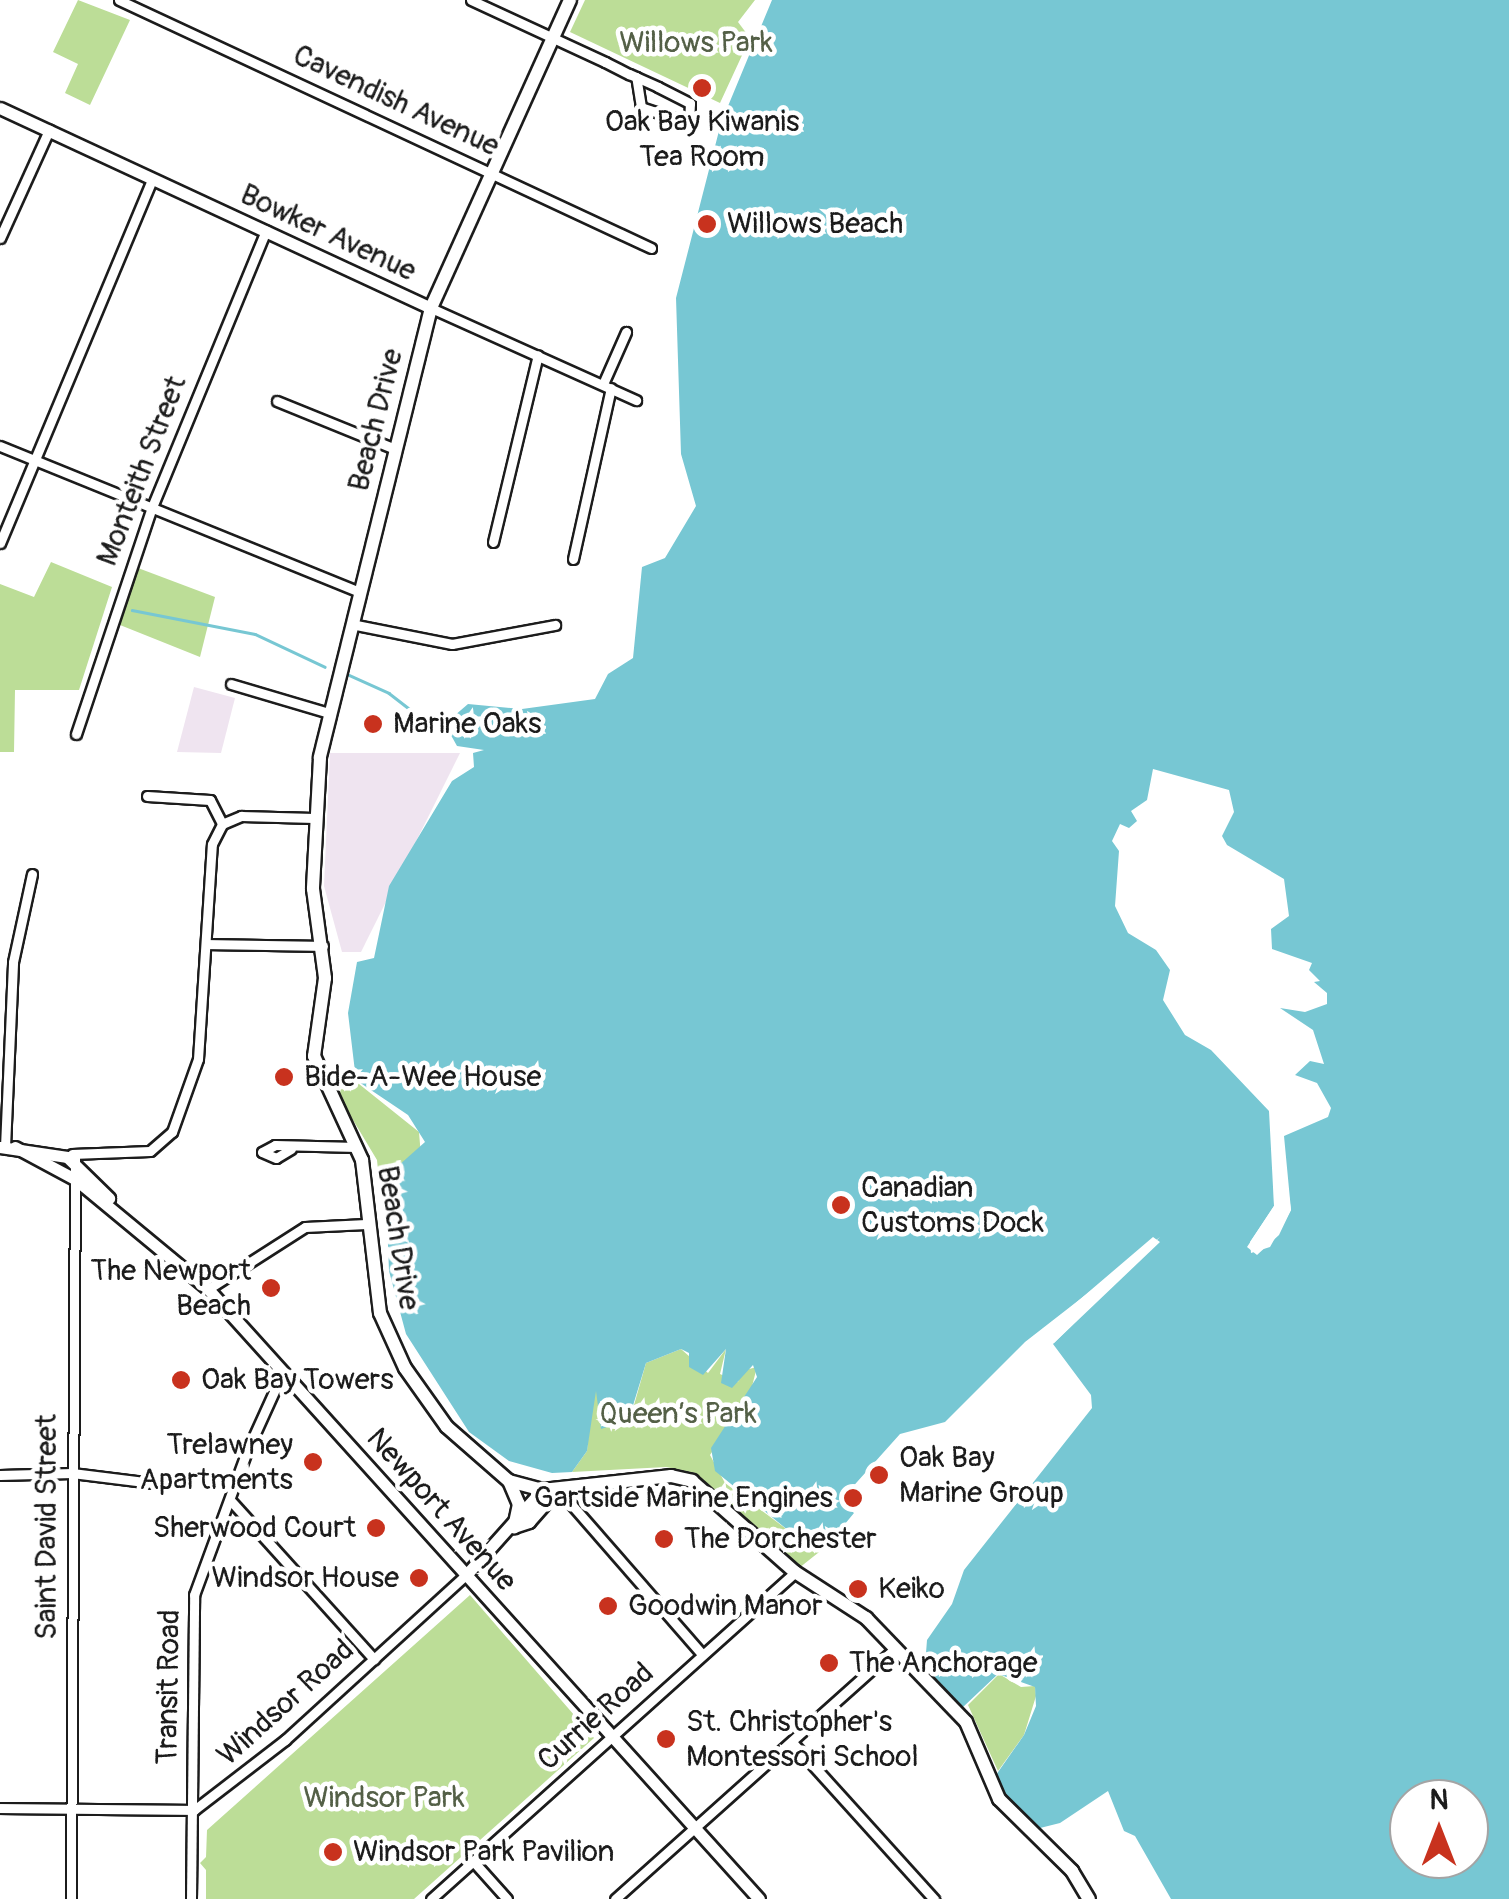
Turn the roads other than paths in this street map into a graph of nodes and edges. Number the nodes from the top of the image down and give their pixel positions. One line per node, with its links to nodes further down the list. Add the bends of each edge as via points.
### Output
1 (120, 0): 8 (street, Cavendish Avenue)
2 (471, 0): 4 (street)
3 (570, 0): 4 (main road, Beach Drive)
4 (553, 38): 5 (street); 8 (main road, Beach Drive)
5 (636, 77): 5 (street, via 641,107 689,124 692,105)
6 (0, 108): 7 (street, Bowker Avenue)
7 (49, 130): 9 (street, Bowker Avenue); 11 (street)
8 (490, 172): 12 (street, Cavendish Avenue); 13 (main road, Beach Drive)
9 (152, 179): 10 (street, Bowker Avenue); 21 (street)
10 (266, 231): 13 (street, Bowker Avenue); 22 (street, Monteith Street)
11 (0, 238)
12 (651, 248)
13 (430, 308): 15 (street, Bowker Avenue); 20 (main road, Beach Drive)
14 (626, 332): 16 (street)
15 (538, 355): 16 (street, Bowker Avenue); 23 (street)
16 (607, 386): 17 (street, Bowker Avenue); 25 (street)
17 (636, 400)
18 (277, 401): 20 (street)
19 (0, 446): 21 (street)
20 (393, 448): 26 (main road, Beach Drive)
21 (38, 462): 22 (street); 24 (street)
22 (152, 507): 26 (street); 31 (street, Monteith Street)
23 (493, 542)
24 (0, 543)
25 (573, 559)
26 (359, 592): 27 (main road, Beach Drive)
27 (351, 624): 28 (street, via 452,644); 30 (main road, Beach Drive)
28 (555, 625)
29 (231, 684): 30 (street)
30 (329, 713): 33 (main road, Beach Drive)
31 (76, 734)
32 (146, 796): 34 (street, via 210,800)
33 (314, 818): 34 (street, via 240,816); 37 (main road, Beach Drive, via 313,889)
34 (222, 824): 36 (street, via 212,844)
35 (32, 874): 38 (street, via 14,951)
36 (208, 944): 37 (street); 41 (street, via 198,1059 165,1144 136,1154)
37 (323, 946): 39 (main road, Beach Drive, via 314,1056)
38 (7, 1147): 41 (street); 42 (street, Newport Avenue)
39 (357, 1147): 40 (street); 44 (main road, Beach Drive)
40 (291, 1149)
41 (76, 1158): 42 (street, Saint David Street); 43 (street)
42 (75, 1178): 43 (street, Newport Avenue); 47 (street, Saint David Street)
43 (121, 1212): 45 (street, Newport Avenue)
44 (366, 1224): 45 (street, via 306,1227); 49 (main road, Beach Drive, via 378,1303 401,1361 460,1442)
45 (208, 1289): 46 (street, Newport Avenue)
46 (288, 1377): 53 (street, Transit Road, via 271,1397); 56 (street, Newport Avenue)
47 (72, 1473): 48 (street); 50 (street); 63 (street, Saint David Street)
48 (0, 1475)
49 (510, 1480): 52 (main road, Beach Drive); 54 (main road, via 519,1504)
50 (152, 1483)
51 (558, 1489): 52 (main road, Beach Drive); 54 (main road, via 529,1522); 55 (main road, Beach Drive, via 671,1476 692,1481); 58 (street)
52 (542, 1490): 54 (street, Windsor Road)
53 (232, 1502): 59 (street); 64 (street, Transit Road, via 194,1595)
54 (514, 1527): 56 (street, Windsor Road)
55 (795, 1572): 57 (main road, Beach Drive, via 866,1618); 58 (street, Currie Road)
56 (466, 1575): 59 (street, Windsor Road); 60 (street, Newport Avenue)
57 (896, 1648): 61 (street); 74 (main road, Beach Drive, via 974,1733 999,1799 1072,1871)
58 (702, 1654): 60 (street, Currie Road)
59 (374, 1659): 64 (street, Windsor Road)
60 (613, 1738): 65 (street, Newport Avenue); 66 (street, Currie Road)
61 (792, 1742): 65 (street); 73 (street)
62 (0, 1808): 63 (street)
63 (72, 1810): 64 (street); 67 (street, Saint David Street)
64 (194, 1810): 68 (street, Transit Road)
65 (696, 1829): 71 (street); 72 (street, Newport Avenue)
66 (473, 1861): 69 (street, Currie Road); 70 (street)
67 (71, 1899)
68 (191, 1899)
69 (431, 1899)
70 (507, 1899)
71 (615, 1899)
72 (759, 1899)
73 (934, 1899)
74 (1089, 1899)

